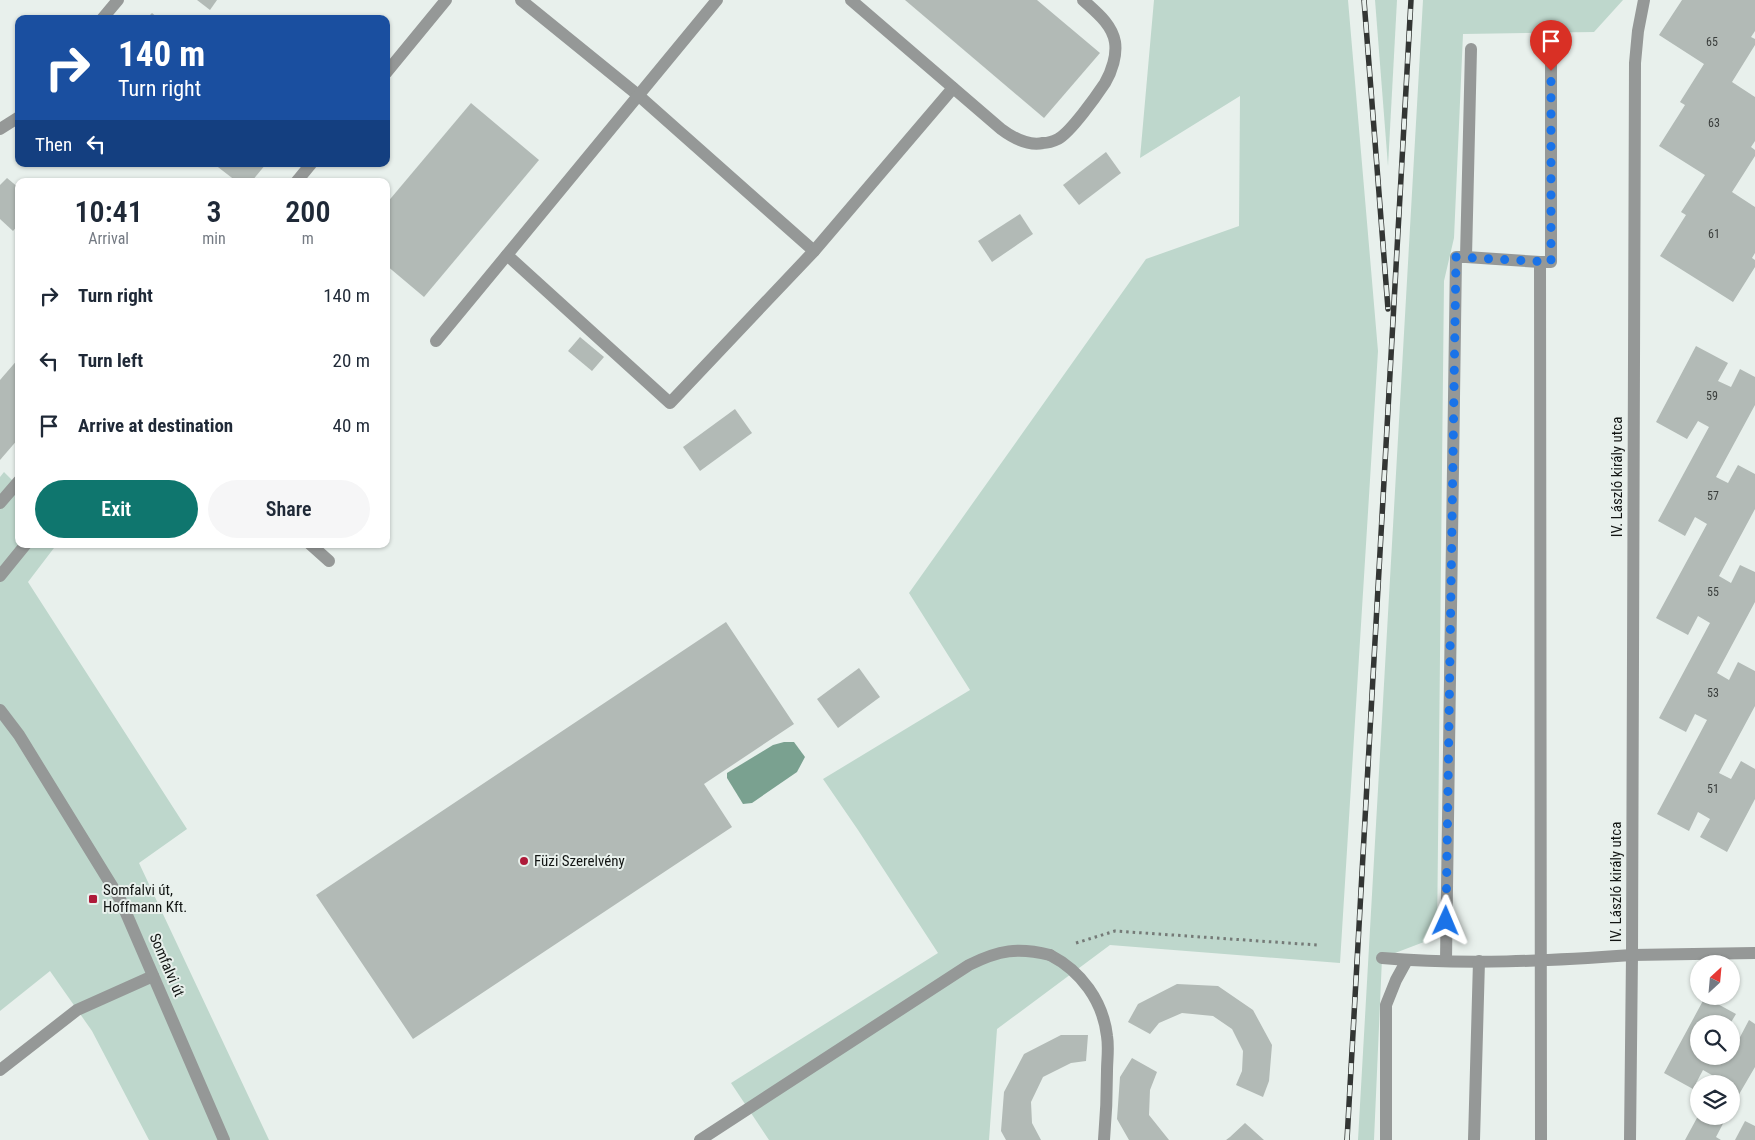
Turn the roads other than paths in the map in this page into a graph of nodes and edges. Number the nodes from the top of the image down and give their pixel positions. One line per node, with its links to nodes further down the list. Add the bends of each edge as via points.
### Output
1 (118, 0): 8 (street)
2 (446, 0): 11 (street)
3 (521, 0): 13 (street)
4 (717, 0): 13 (street)
5 (851, 0): 12 (street)
6 (1083, 0): 12 (street, via 1111,29 1116,54 1105,82 1071,128 1058,138 1043,144 1014,139)
7 (1644, 0): 31 (street, IV. László király utca, via 1635,63)
8 (105, 15)
9 (1471, 48): 20 (street)
10 (1551, 52): 21 (street, via 1551,262)
11 (390, 68)
12 (953, 88): 18 (street)
13 (638, 96): 18 (street); 19 (street)
14 (15, 119): 15 (street)
15 (0, 128)
16 (309, 167): 17 (street)
17 (299, 178)
18 (814, 251): 19 (street, via 670,403)
19 (507, 255): 22 (street)
20 (1466, 257): 21 (street); 34 (street, via 1456,257)
21 (1540, 262): 36 (street)
22 (436, 341)
23 (15, 486): 24 (street)
24 (0, 503)
25 (23, 548): 28 (street)
26 (314, 548): 27 (street)
27 (329, 561)
28 (0, 576)
29 (0, 710): 37 (street, Somfalvi út, via 24,743 120,899)
30 (1755, 953): 31 (street)
31 (1632, 955): 36 (street); 45 (street, IV. László király utca)
32 (1382, 958): 33 (street)
33 (1407, 960): 34 (street); 42 (street, via 1386,1005)
34 (1446, 960): 35 (street)
35 (1479, 961): 36 (street); 43 (street)
36 (1542, 961): 44 (street)
37 (153, 976): 38 (street, via 77,1010); 39 (street, Somfalvi út)
38 (0, 1070)
39 (224, 1140)
40 (700, 1140): 41 (street, via 969,965 999,952 1015,950 1033,950 1066,963 1079,975 1098,1004 1108,1037)
41 (1104, 1140)
42 (1386, 1140)
43 (1474, 1140)
44 (1541, 1140)
45 (1630, 1140)

